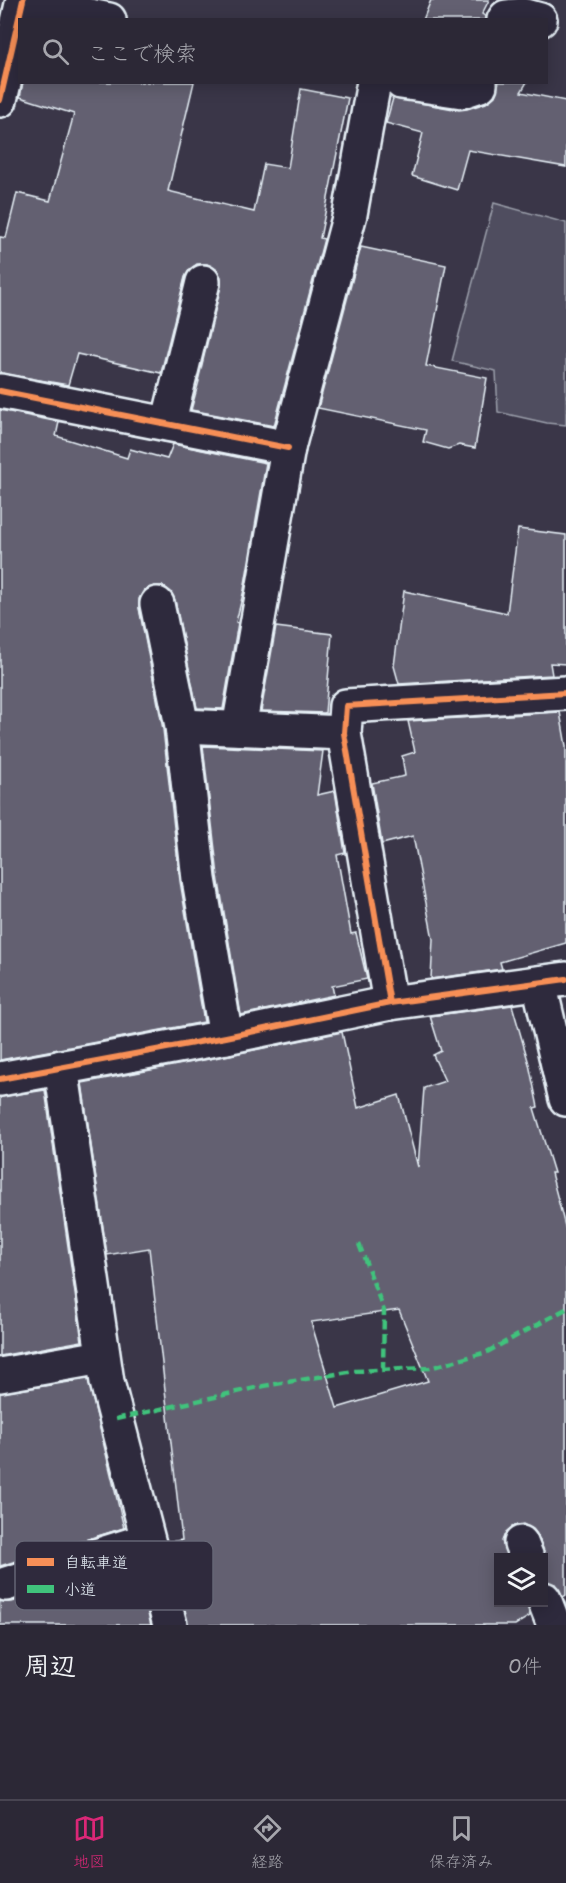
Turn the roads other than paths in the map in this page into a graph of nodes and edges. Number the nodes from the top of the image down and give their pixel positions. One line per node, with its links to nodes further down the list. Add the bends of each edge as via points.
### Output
1 (23, 1): 2 (street); 3 (street)
2 (19, 18)
3 (100, 18)
4 (505, 18): 5 (street, via 522,15)
5 (533, 18)
6 (548, 21): 8 (street)
7 (18, 23): 12 (street)
8 (566, 24)
9 (374, 84): 16 (street, via 350,214)
10 (413, 84): 11 (street, via 462,92)
11 (480, 84)
12 (0, 100)
13 (203, 282): 15 (street)
14 (0, 391): 15 (street)
15 (168, 424): 16 (street)
16 (288, 448): 20 (street)
17 (157, 604): 19 (street)
18 (566, 693): 21 (street, via 346,706)
19 (182, 726): 20 (street); 24 (street, via 199,879)
20 (239, 728): 21 (street)
21 (344, 734): 23 (street)
22 (552, 981): 23 (street); 27 (street)
23 (390, 1003): 24 (street)
24 (226, 1037): 25 (street)
25 (61, 1067): 26 (street); 28 (street)
26 (0, 1079)
27 (566, 1099)
28 (102, 1357): 29 (street); 30 (street)
29 (0, 1375)
30 (147, 1540): 31 (street)
31 (144, 1541)
32 (15, 1581): 33 (street)
33 (6, 1584)
34 (546, 1607): 37 (street)
35 (166, 1610): 36 (street)
36 (170, 1625)
37 (554, 1625)

